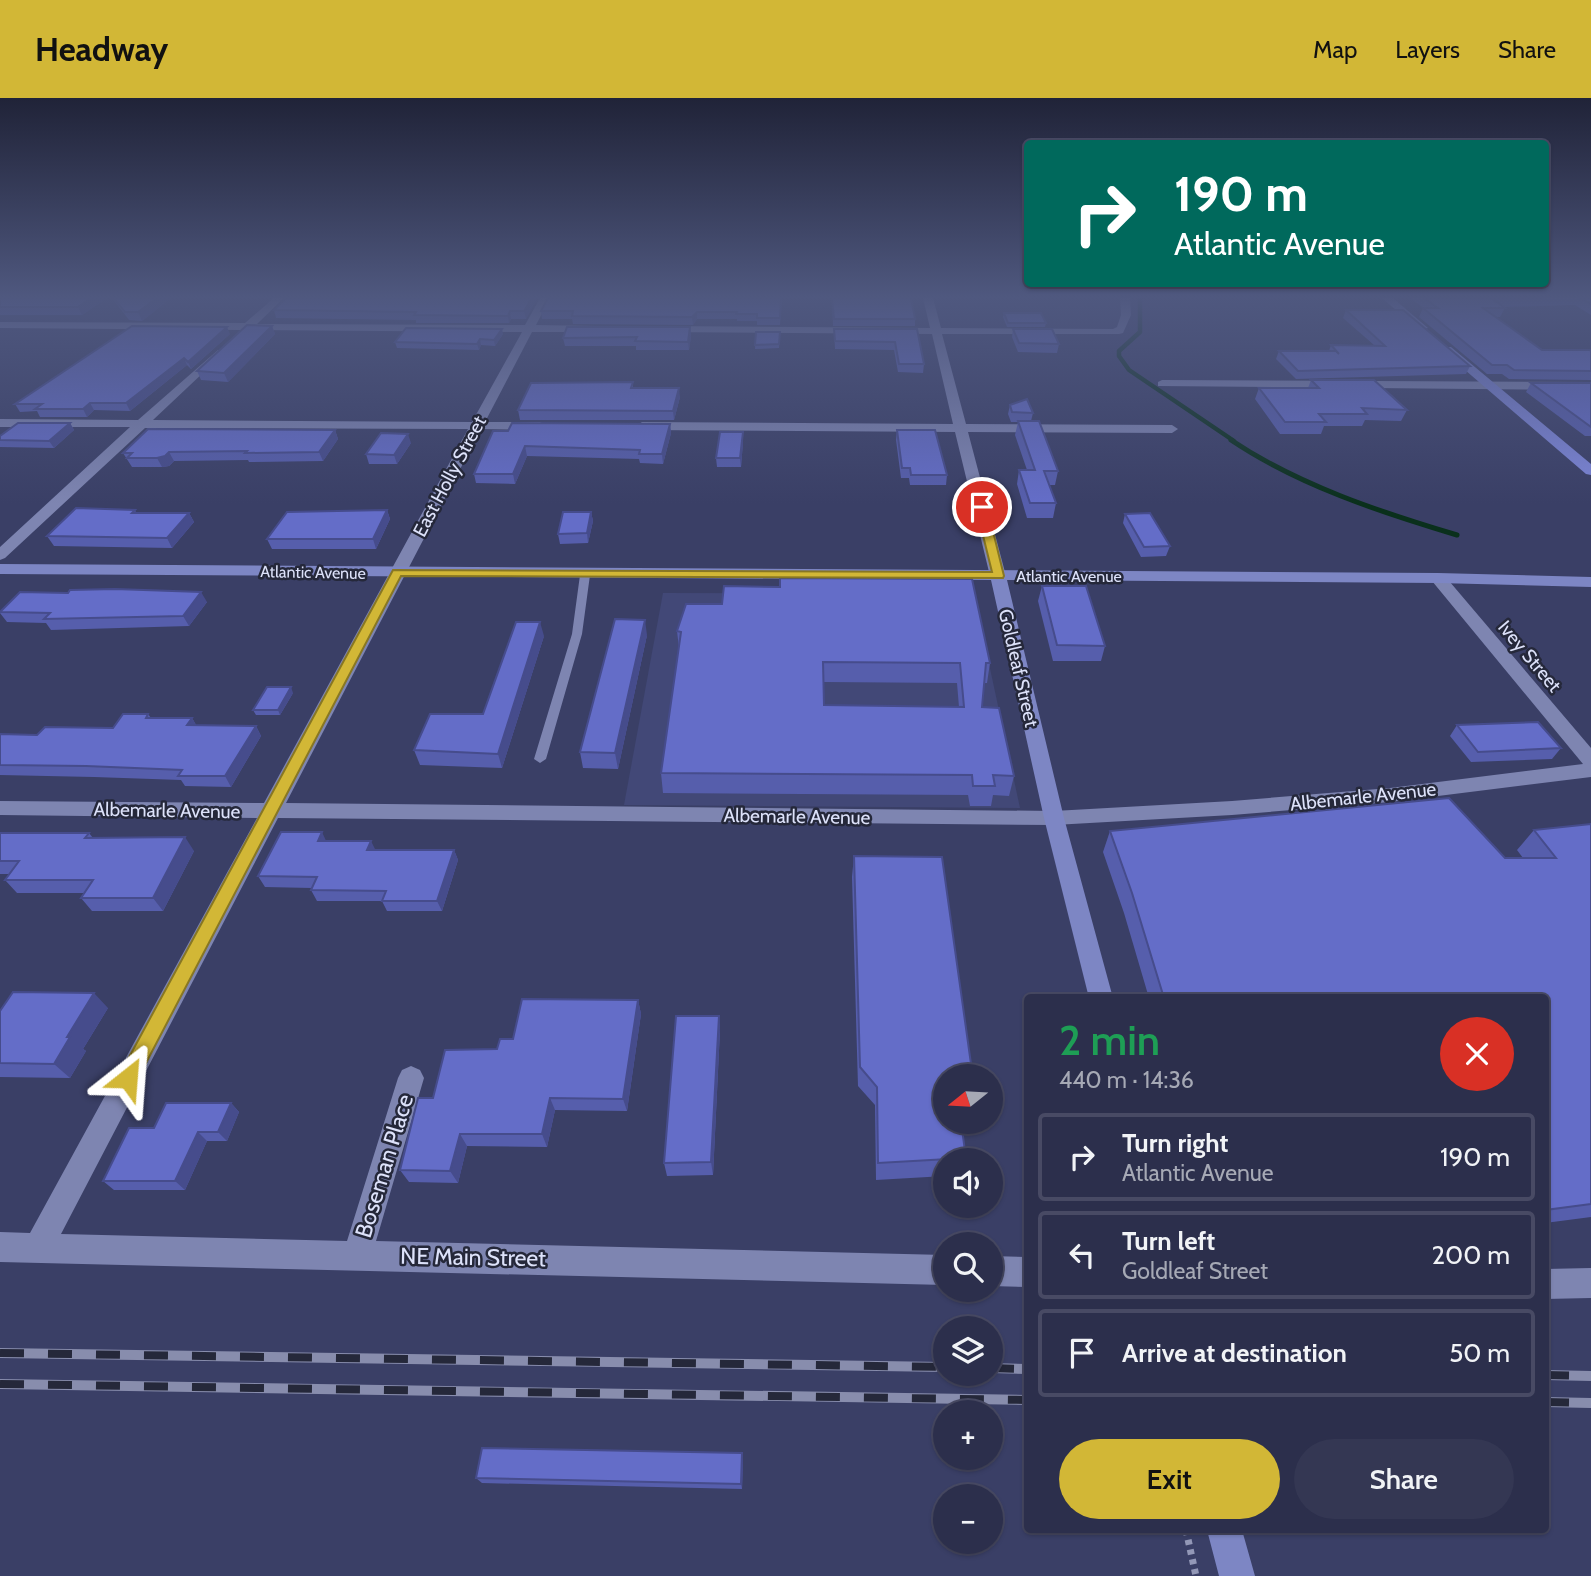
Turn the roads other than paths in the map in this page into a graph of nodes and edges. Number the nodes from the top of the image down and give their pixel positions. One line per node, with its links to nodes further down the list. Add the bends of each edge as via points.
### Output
1 (204, 367): 9 (street)
2 (507, 367): 10 (street, East Holly Street)
3 (946, 367): 13 (street, Goldleaf Street)
4 (1469, 367): 6 (main road)
5 (1162, 384): 6 (street)
6 (1491, 386): 7 (street); 15 (main road)
7 (1591, 386)
8 (0, 423): 9 (street)
9 (142, 424): 10 (street); 16 (street)
10 (475, 425): 11 (street); 18 (street, East Holly Street)
11 (559, 426)
12 (628, 426): 13 (street)
13 (962, 428): 14 (street); 20 (street, Goldleaf Street)
14 (1172, 429)
15 (1591, 471)
16 (0, 555)
17 (0, 569): 18 (main road, Atlantic Avenue)
18 (397, 573): 19 (main road, Atlantic Avenue); 27 (street, East Holly Street)
19 (585, 575): 20 (main road, Atlantic Avenue); 23 (lane, via 577,634)
20 (998, 576): 21 (main road, Atlantic Avenue); 28 (main road, Goldleaf Street)
21 (1437, 578): 22 (main road, Atlantic Avenue); 24 (street, Ivey Street)
22 (1591, 582)
23 (540, 759)
24 (1591, 761)
25 (1591, 769): 28 (street, Albemarle Avenue, via 1390,795)
26 (0, 808): 27 (street, Albemarle Avenue)
27 (270, 811): 28 (street, Albemarle Avenue); 32 (street, East Holly Street)
28 (1054, 818): 29 (main road, Goldleaf Street)
29 (1100, 994)
30 (411, 1078): 33 (street, Boseman Place)
31 (0, 1247): 32 (street, NE Main Street)
32 (38, 1248): 33 (street, NE Main Street)
33 (358, 1254): 34 (street, NE Main Street)
34 (933, 1270)
35 (1003, 1271): 36 (street)
36 (1024, 1272)
37 (1591, 1283): 38 (street)
38 (1549, 1284)
39 (1226, 1533): 40 (main road)
40 (1237, 1576)

